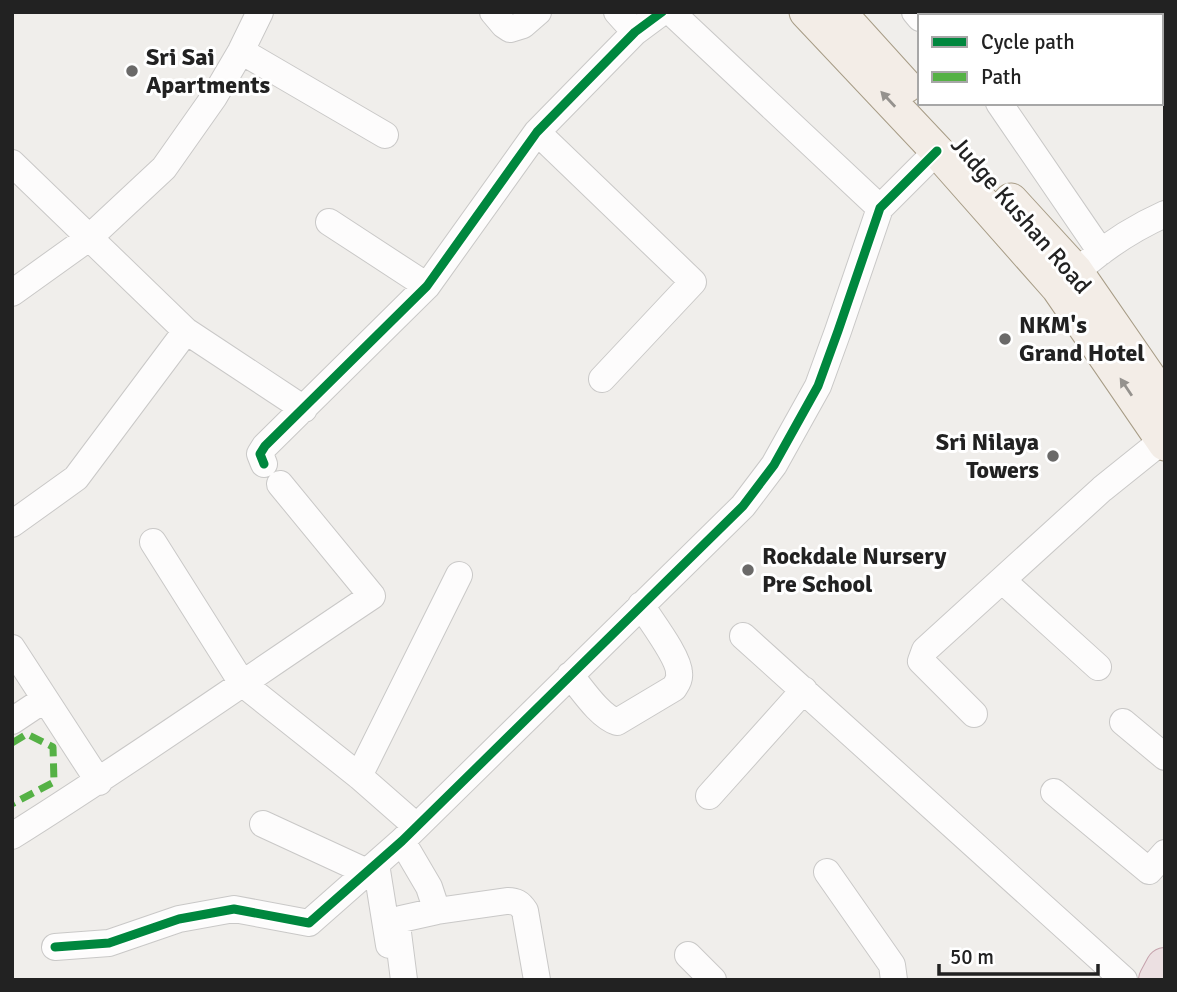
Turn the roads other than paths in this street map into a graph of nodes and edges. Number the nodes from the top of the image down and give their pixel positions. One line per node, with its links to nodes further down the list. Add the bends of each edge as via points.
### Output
1 (260, 12): 10 (street)
2 (493, 12): 3 (street, via 510,29)
3 (538, 12)
4 (617, 12): 9 (street)
5 (662, 12): 9 (street)
6 (671, 12): 18 (street)
7 (806, 12): 16 (main road, Judge Kushan Road, one-way to 7)
8 (839, 12): 11 (main road, Judge Kushan Road)
9 (635, 32): 14 (street)
10 (241, 51): 15 (street); 21 (street, via 164,168)
11 (918, 99)
12 (924, 105): 22 (main road, Judge Kushan Road)
13 (1000, 105): 22 (street)
14 (537, 132): 23 (street); 26 (street, via 693,282)
15 (385, 135)
16 (937, 151): 18 (street); 29 (main road, Judge Kushan Road, one-way to 16, via 1058,288)
17 (12, 163): 21 (street)
18 (880, 208): 34 (street, via 818,386 774,465 743,506)
19 (1161, 210): 22 (street)
20 (328, 222): 23 (street)
21 (90, 237): 24 (street); 25 (street)
22 (1088, 261): 27 (main road, Judge Kushan Road)
23 (427, 286): 28 (street)
24 (12, 293)
25 (186, 331): 28 (street); 30 (street, via 76,478)
26 (602, 379)
27 (1165, 400)
28 (304, 409): 39 (street, via 260,454 372,596)
29 (1164, 442): 33 (street, via 1102,489)
30 (12, 524)
31 (153, 542): 39 (street)
32 (459, 575): 46 (street)
33 (1002, 580): 37 (street); 42 (street, via 925,650 921,661)
34 (641, 605): 38 (street); 38 (street, via 680,670 674,688 617,722 609,720)
35 (743, 636): 40 (street)
36 (12, 648): 41 (street)
37 (1098, 667)
38 (570, 675): 51 (street)
39 (242, 683): 46 (street); 47 (street)
40 (804, 691): 49 (street); 65 (street)
41 (46, 699): 43 (street); 47 (street)
42 (974, 714)
43 (12, 721)
44 (1123, 722): 45 (street)
45 (1165, 757)
46 (359, 776): 51 (street)
47 (99, 782): 52 (street)
48 (1054, 792): 53 (street, via 1149,871)
49 (709, 796)
50 (263, 824): 54 (street)
51 (409, 833): 54 (street); 56 (street)
52 (12, 836)
53 (1165, 853)
54 (371, 868): 57 (street, via 309,923 234,909 179,919 109,943); 60 (street, via 369,900)
55 (827, 872): 64 (street, via 892,965)
56 (438, 911): 61 (street, via 406,917 397,925); 62 (street, via 507,901 522,905)
57 (55, 947)
58 (688, 955): 63 (street)
59 (1165, 967): 66 (highway)
60 (395, 980)
61 (404, 980)
62 (537, 980)
63 (713, 980)
64 (894, 980)
65 (1124, 980)
66 (1158, 980)

